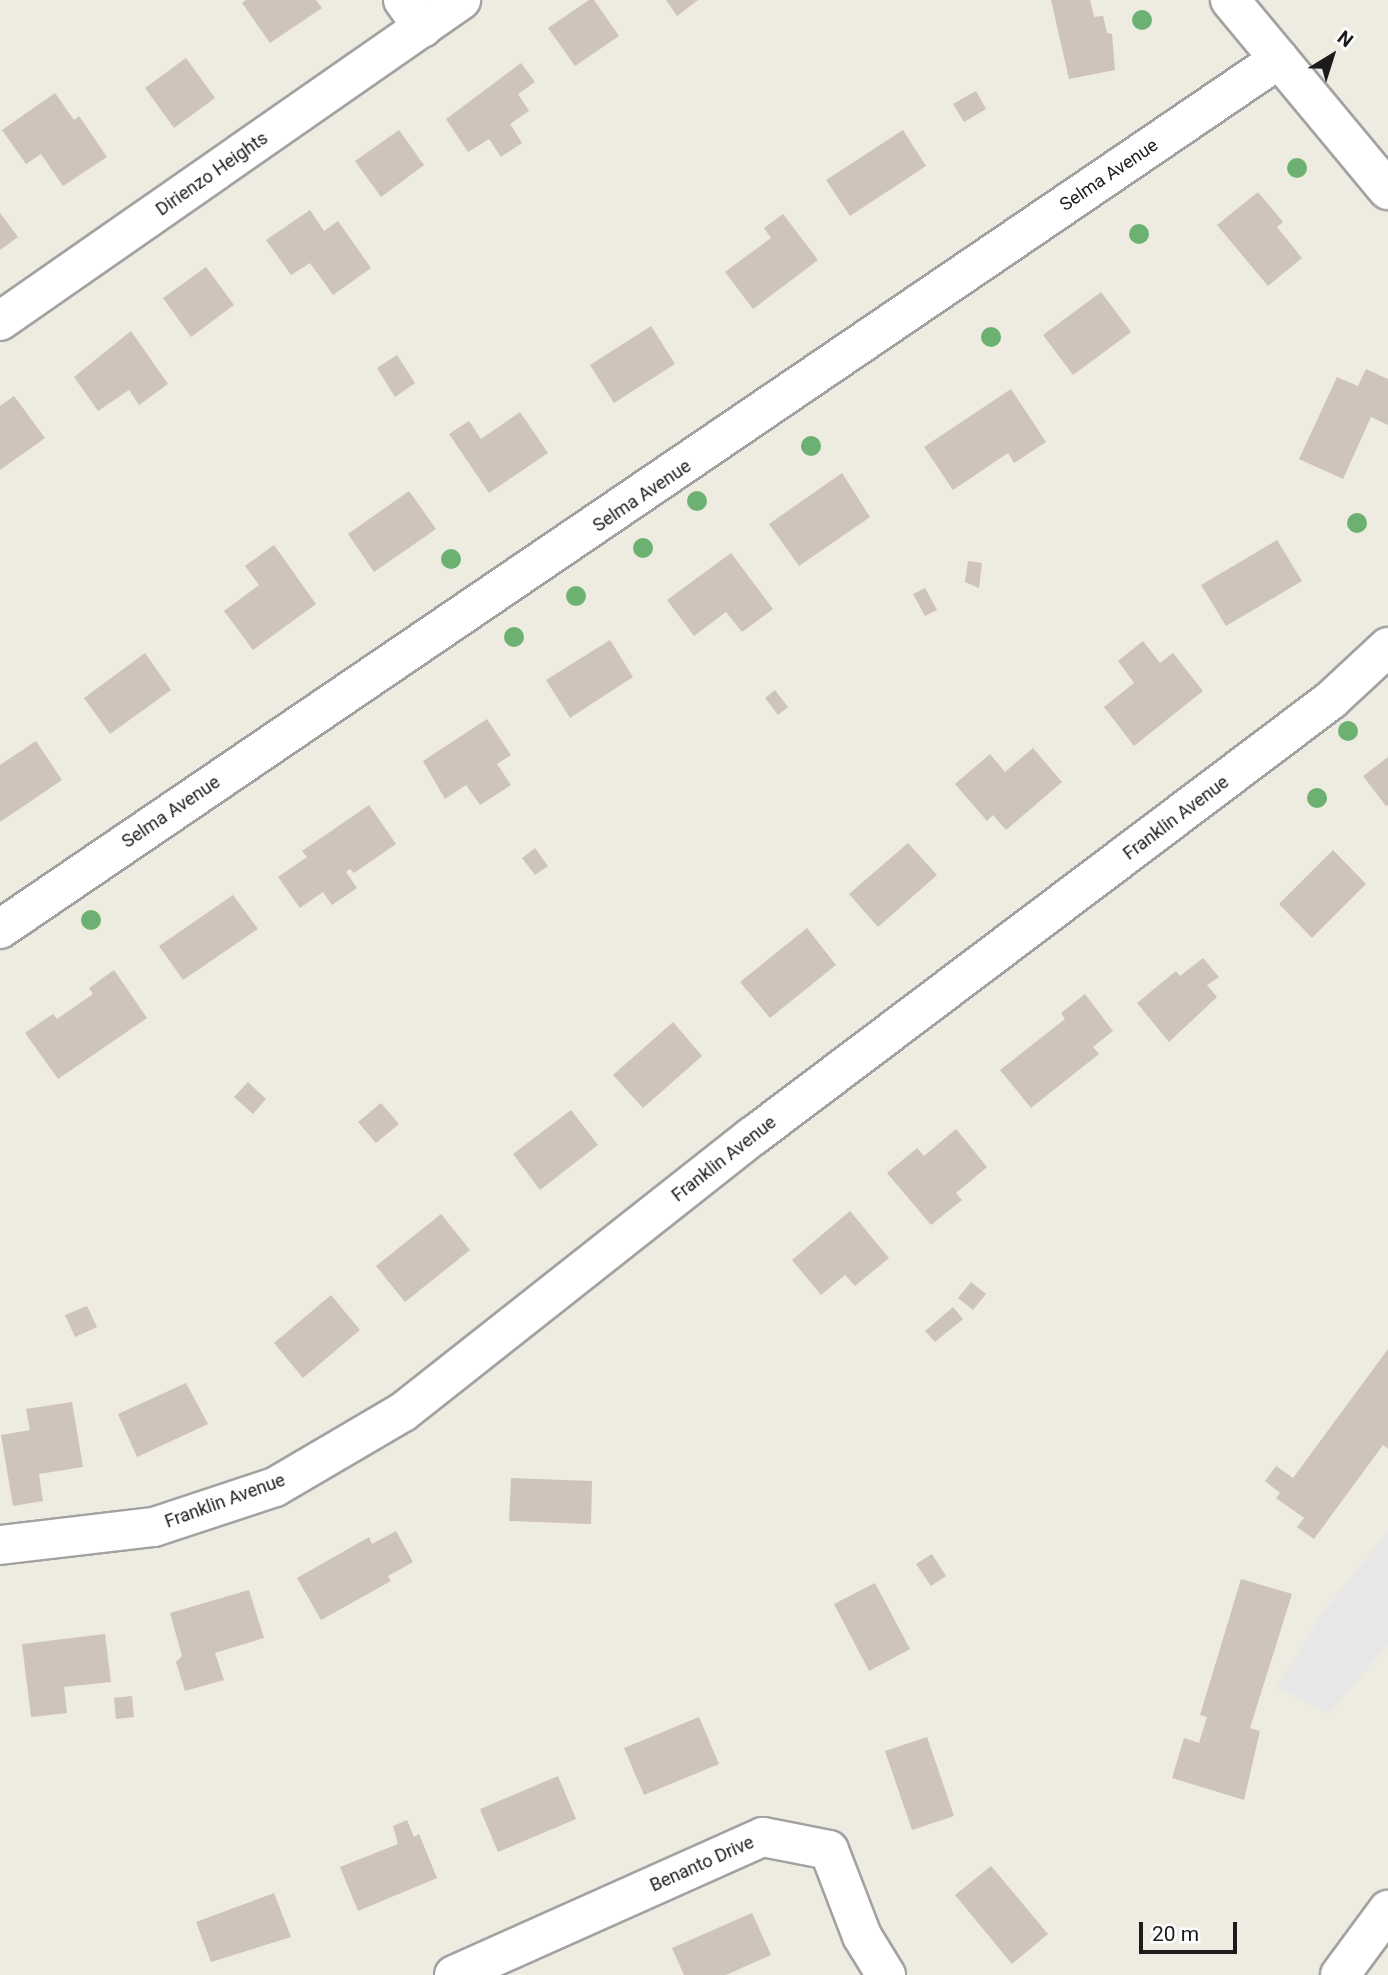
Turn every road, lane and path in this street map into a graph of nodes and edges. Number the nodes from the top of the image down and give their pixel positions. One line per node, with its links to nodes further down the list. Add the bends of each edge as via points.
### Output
1 (461, 0): 3 (street, Dirienzo Heights)
2 (1230, 0): 4 (street)
3 (413, 14): 6 (street, Dirienzo Heights)
4 (1279, 59): 5 (street); 8 (street, Selma Avenue)
5 (1388, 190)
6 (0, 321)
7 (1388, 647): 9 (street, Franklin Avenue, via 1331,700 753,1136 403,1412 275,1487 215,1507 154,1527)
8 (0, 929)
9 (0, 1545)
10 (1388, 1910): 13 (street)
11 (454, 1975): 12 (street, Benanto Drive, via 763,1837 829,1850 862,1936)
12 (886, 1975)
13 (1340, 1975)

